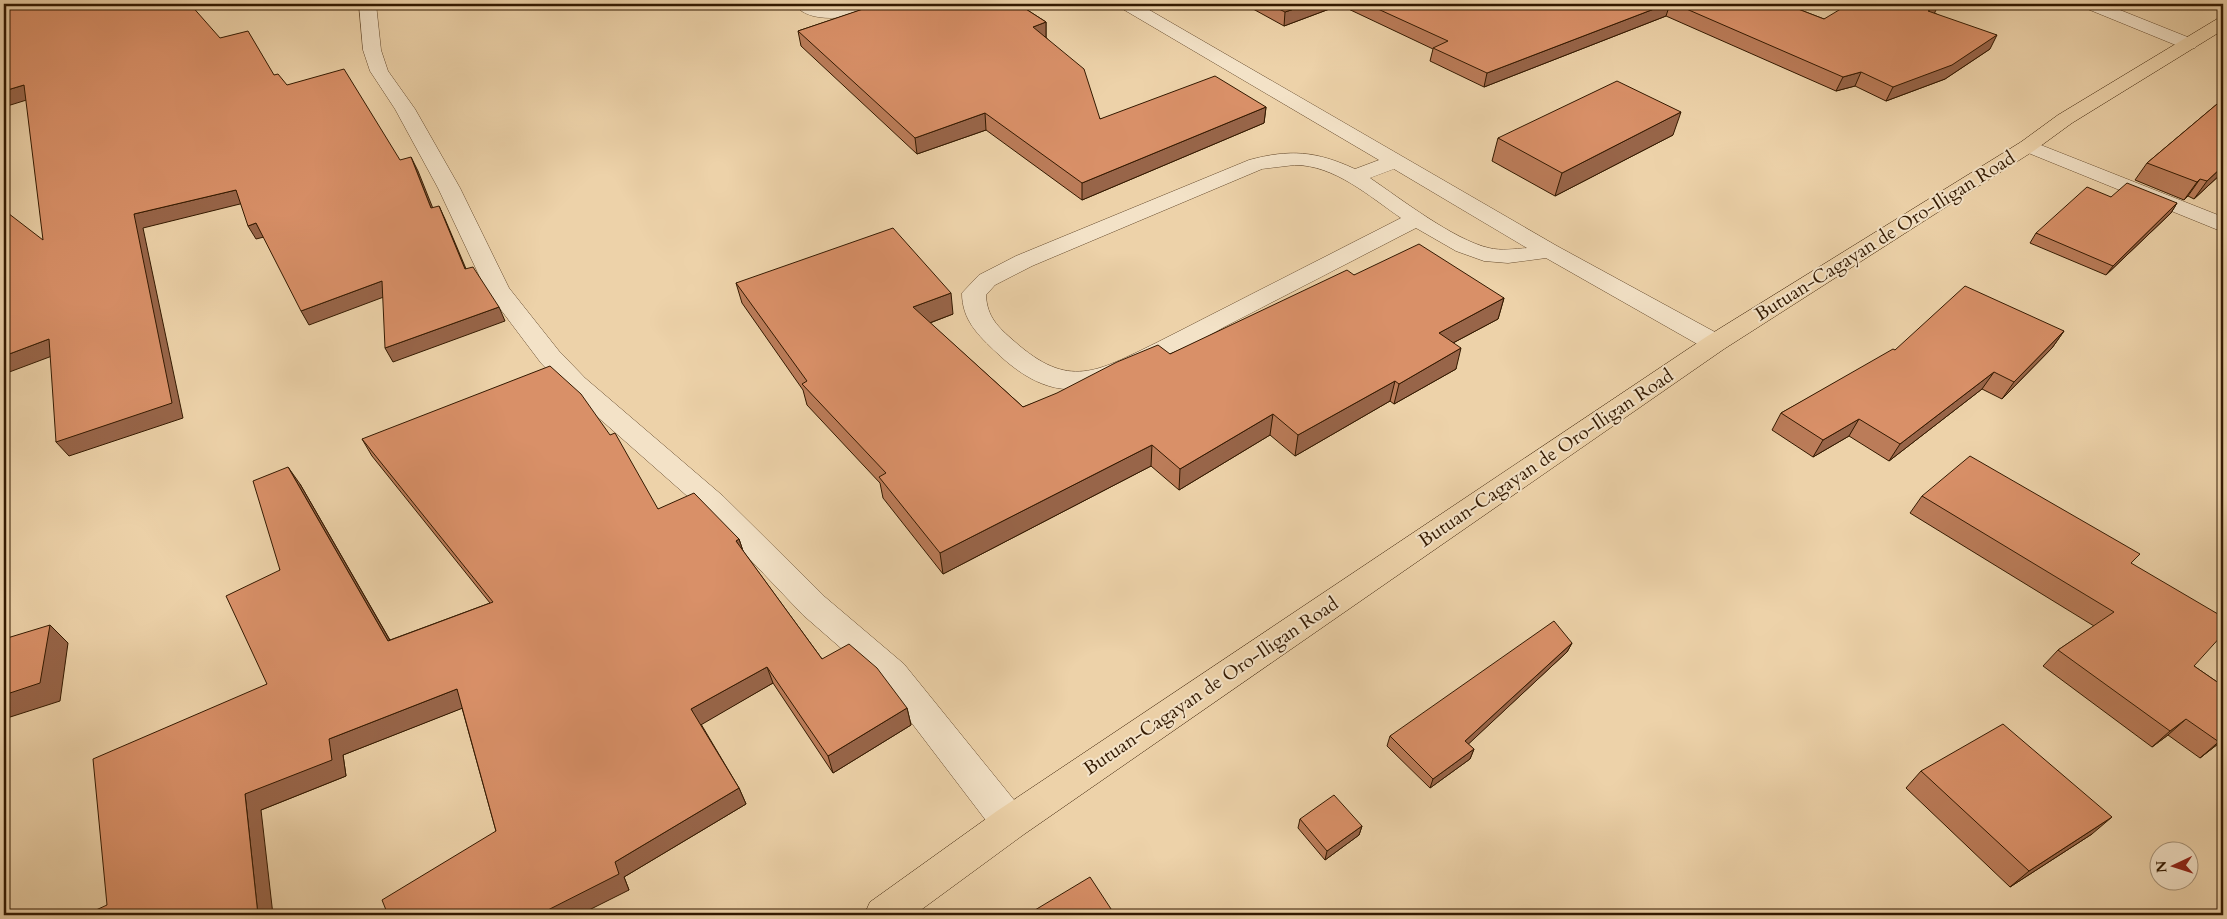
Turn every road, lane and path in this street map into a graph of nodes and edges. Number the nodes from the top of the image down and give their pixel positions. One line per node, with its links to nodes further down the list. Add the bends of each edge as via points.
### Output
1 (367, 4): 15 (street, via 372,50 379,71 405,109 449,188 498,290 550,357 576,384 713,503 814,606 893,674)
2 (802, 4): 3 (street, via 819,11 837,13)
3 (881, 4)
4 (1127, 4): 9 (street)
5 (2091, 4): 7 (street)
6 (2223, 23): 7 (highway, Butuan-Cagayan de Oro-Iligan Road)
7 (2190, 44): 8 (highway, Butuan-Cagayan de Oro-Iligan Road, via 2065,119)
8 (2028, 146): 12 (street); 14 (highway, Butuan-Cagayan de Oro-Iligan Road)
9 (1395, 161): 10 (street); 13 (street)
10 (1354, 177): 11 (street); 11 (street, via 1319,161 1298,158 1256,164 1024,261 987,280 974,293 973,309 984,327 1022,363 1047,376 1072,381 1104,376)
11 (1417, 219): 13 (street, via 1466,247 1493,256)
12 (2223, 225)
13 (1549, 251): 14 (street)
14 (1714, 344): 15 (highway, Butuan-Cagayan de Oro-Iligan Road)
15 (1010, 824): 16 (highway, Butuan-Cagayan de Oro-Iligan Road)
16 (883, 915)

